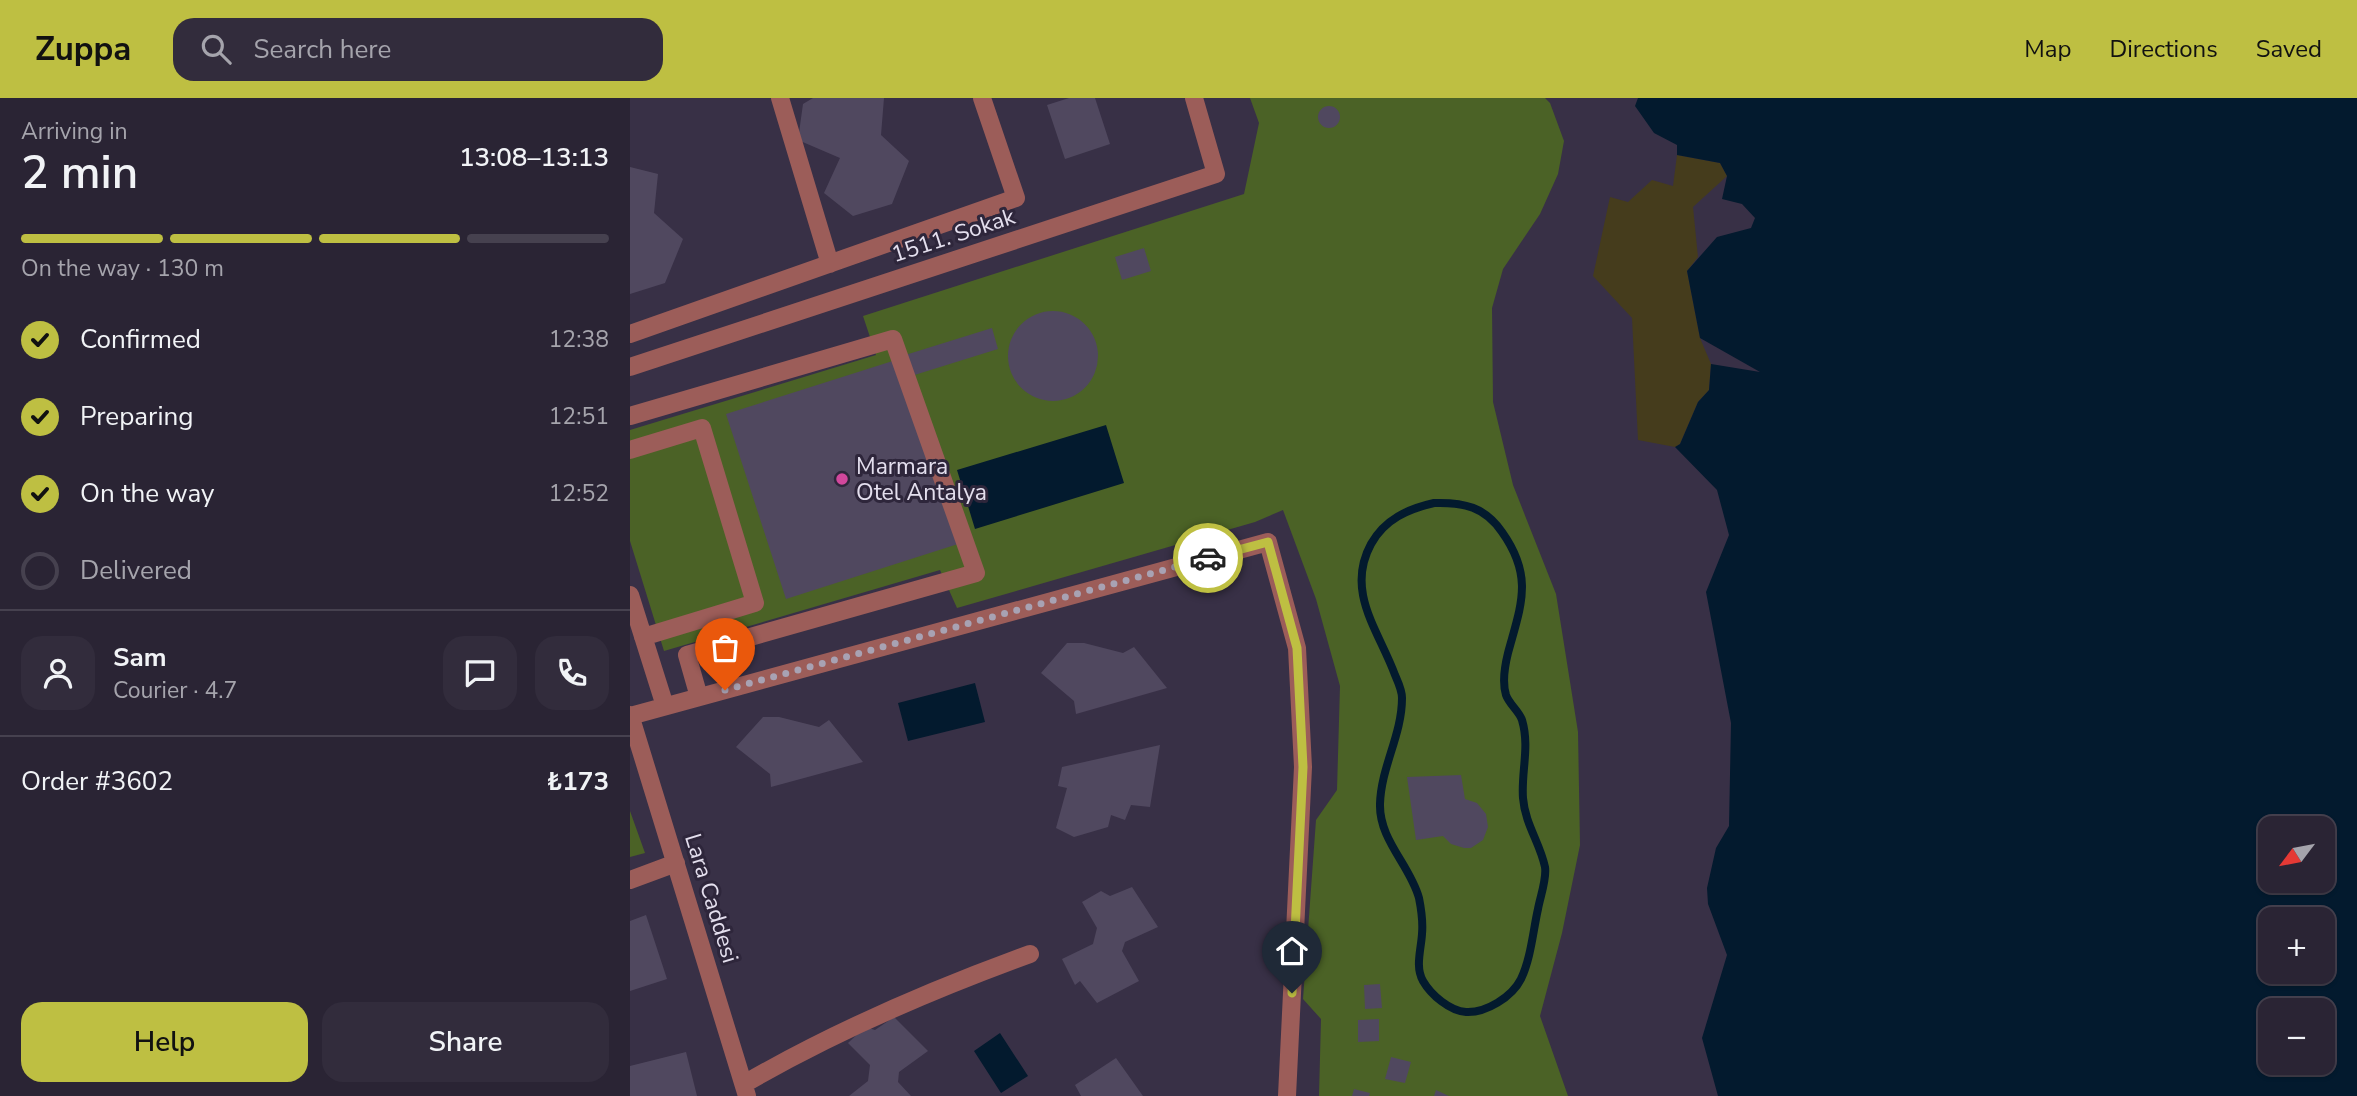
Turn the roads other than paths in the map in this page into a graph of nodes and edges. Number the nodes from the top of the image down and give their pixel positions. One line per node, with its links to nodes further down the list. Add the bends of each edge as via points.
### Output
1 (780, 98): 4 (street)
2 (982, 98): 4 (street, via 1016,198)
3 (1194, 98): 6 (street, 1511. Sokak, via 1216,174)
4 (830, 264): 5 (street)
5 (630, 334)
6 (630, 367)
7 (630, 416): 11 (street, via 893,339 976,573 687,655)
8 (630, 450): 10 (street, via 702,428 755,603)
9 (630, 595): 10 (street)
10 (643, 637): 12 (street)
11 (699, 697): 12 (street); 18 (street, via 1268,542 1297,648 1303,767)
12 (664, 706): 13 (street)
13 (630, 715): 14 (street, Lara Caddesi)
14 (676, 863): 15 (street); 17 (street, Lara Caddesi)
15 (630, 880)
16 (1030, 954): 17 (street, via 816,1043)
17 (746, 1090)
18 (1287, 1096)

